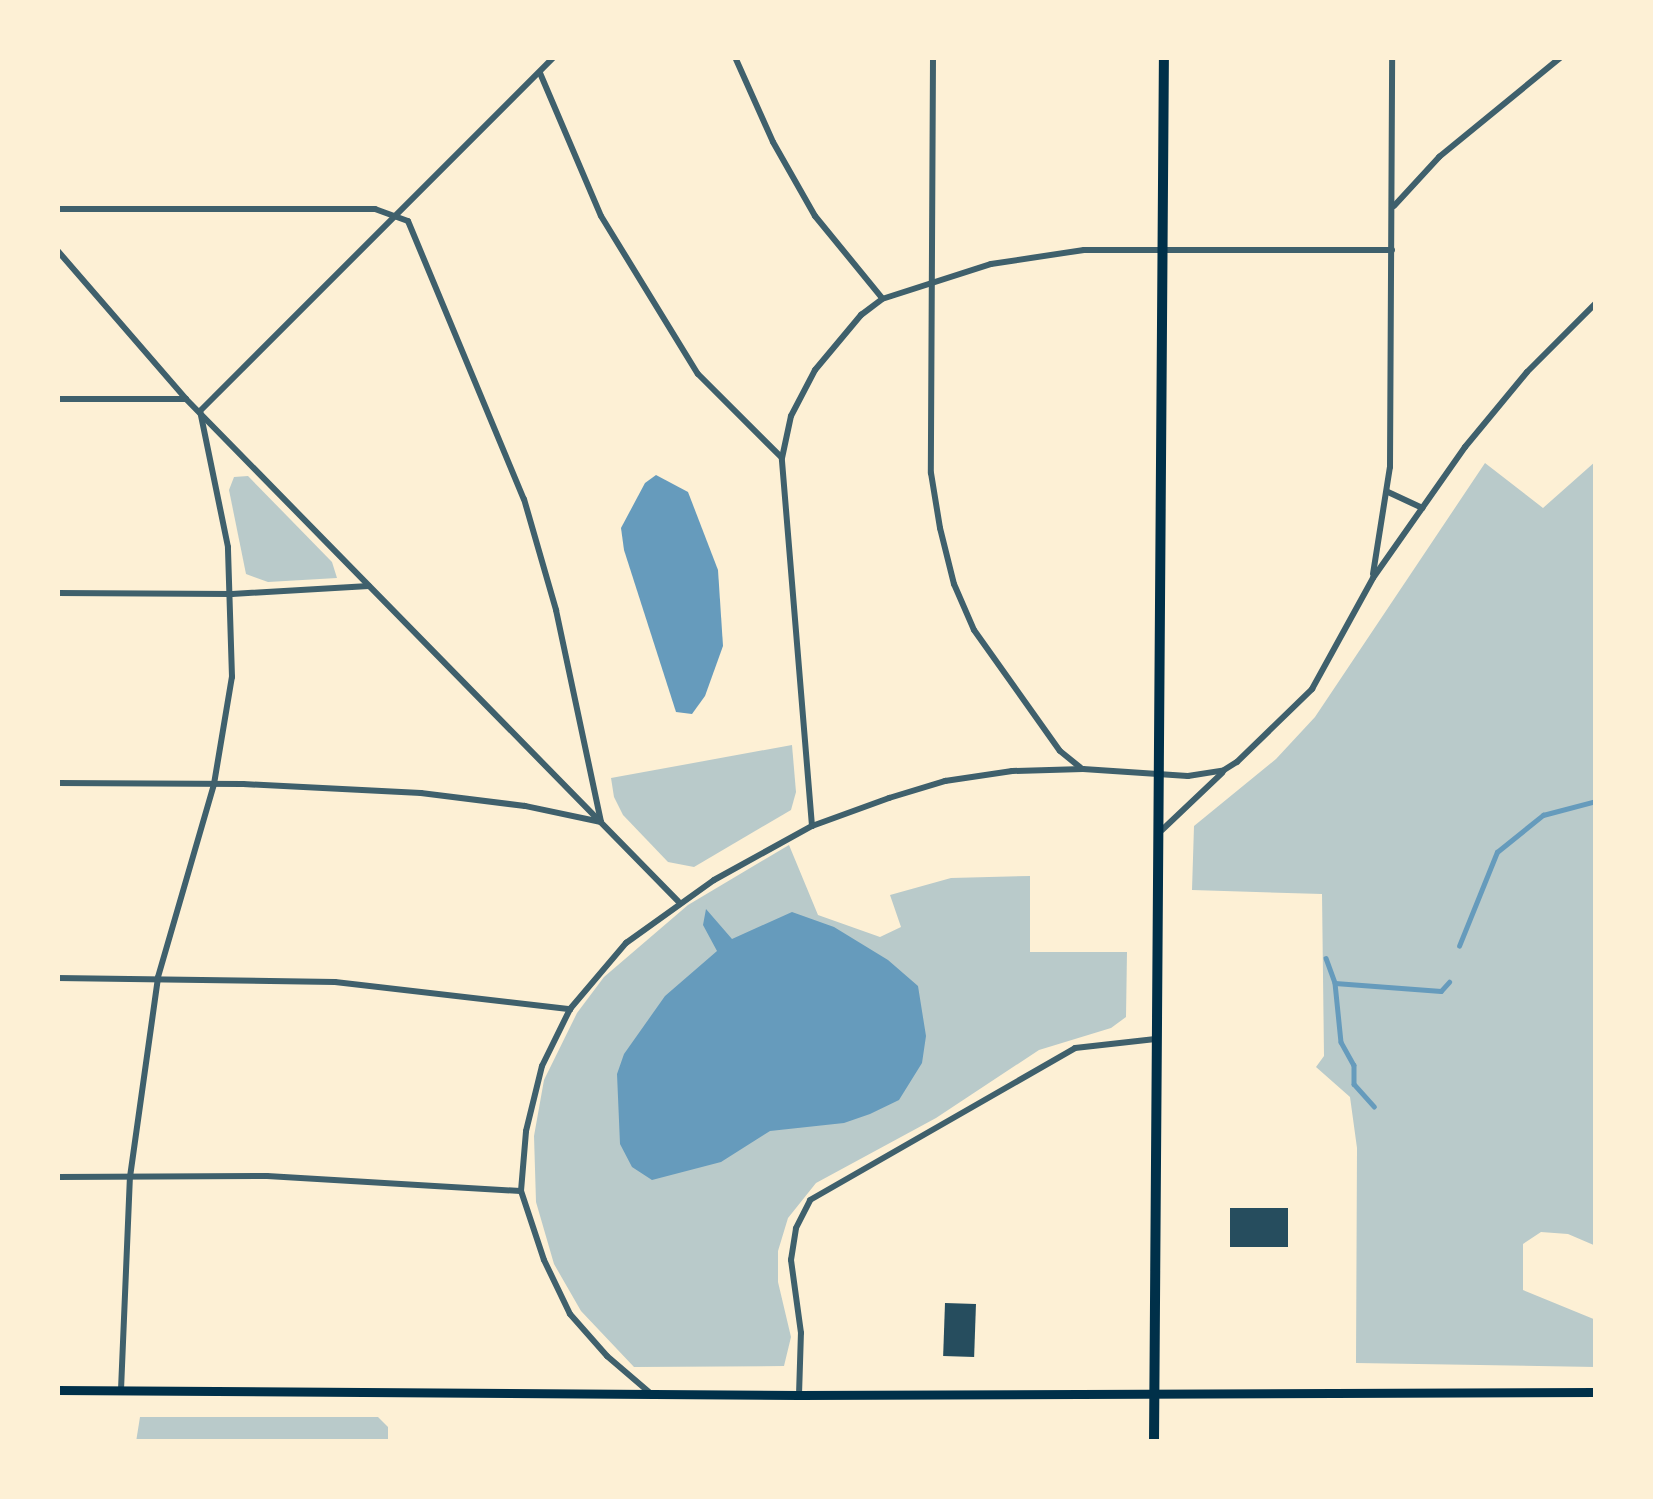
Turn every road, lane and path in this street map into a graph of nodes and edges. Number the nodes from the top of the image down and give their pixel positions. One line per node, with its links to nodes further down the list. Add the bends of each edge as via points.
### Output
1 (554, 57): 7 (street)
2 (735, 57): 15 (street, via 815,217)
3 (933, 57): 14 (street)
4 (1164, 57): 12 (main road)
5 (1392, 57): 8 (street)
6 (1561, 57): 8 (street, via 1438,157)
7 (540, 73): 10 (street); 20 (street, via 601,217 698,374)
8 (1392, 208): 13 (street)
9 (57, 209): 10 (street)
10 (398, 213): 19 (street); 32 (street, via 524,499)
11 (57, 250): 18 (street)
12 (1164, 250): 13 (street); 14 (street, via 1084,250); 29 (main road)
13 (1392, 250): 21 (street)
14 (931, 283): 15 (street); 27 (street, via 931,472 954,584 1008,683)
15 (882, 299): 20 (street, via 815,370 791,416)
16 (1596, 303): 22 (street, via 1505,397)
17 (57, 399): 18 (street)
18 (186, 399): 19 (street)
19 (200, 411): 24 (street); 26 (street)
20 (782, 458): 33 (street)
21 (1388, 493): 22 (street); 23 (street)
22 (1422, 508): 23 (street)
23 (1373, 578): 28 (street, via 1312,689)
24 (369, 586): 26 (street); 32 (street)
25 (57, 593): 26 (street)
26 (232, 594): 31 (street, via 232,677)
27 (1083, 769): 29 (street); 33 (street, via 944,782)
28 (1224, 770): 29 (street); 34 (street)
29 (1159, 774): 34 (main road)
30 (57, 784): 31 (street)
31 (214, 784): 32 (street, via 421,793); 36 (street)
32 (601, 823): 35 (street)
33 (812, 826): 35 (street)
34 (1159, 832): 39 (main road)
35 (678, 901): 38 (street, via 626,943)
36 (158, 977): 37 (street); 38 (street, via 335,982); 41 (street)
37 (57, 978)
38 (571, 1009): 42 (street, via 542,1066)
39 (1159, 1039): 46 (main road); 48 (street, via 1075,1048 810,1200 791,1260)
40 (57, 1177): 41 (street)
41 (130, 1177): 42 (street); 44 (street)
42 (521, 1191): 45 (street, via 571,1313)
43 (57, 1390): 44 (main road)
44 (121, 1390): 45 (main road)
45 (650, 1392): 48 (main road)
46 (1154, 1392): 47 (main road); 48 (main road); 49 (main road)
47 (1596, 1392)
48 (799, 1395)
49 (1154, 1442)

